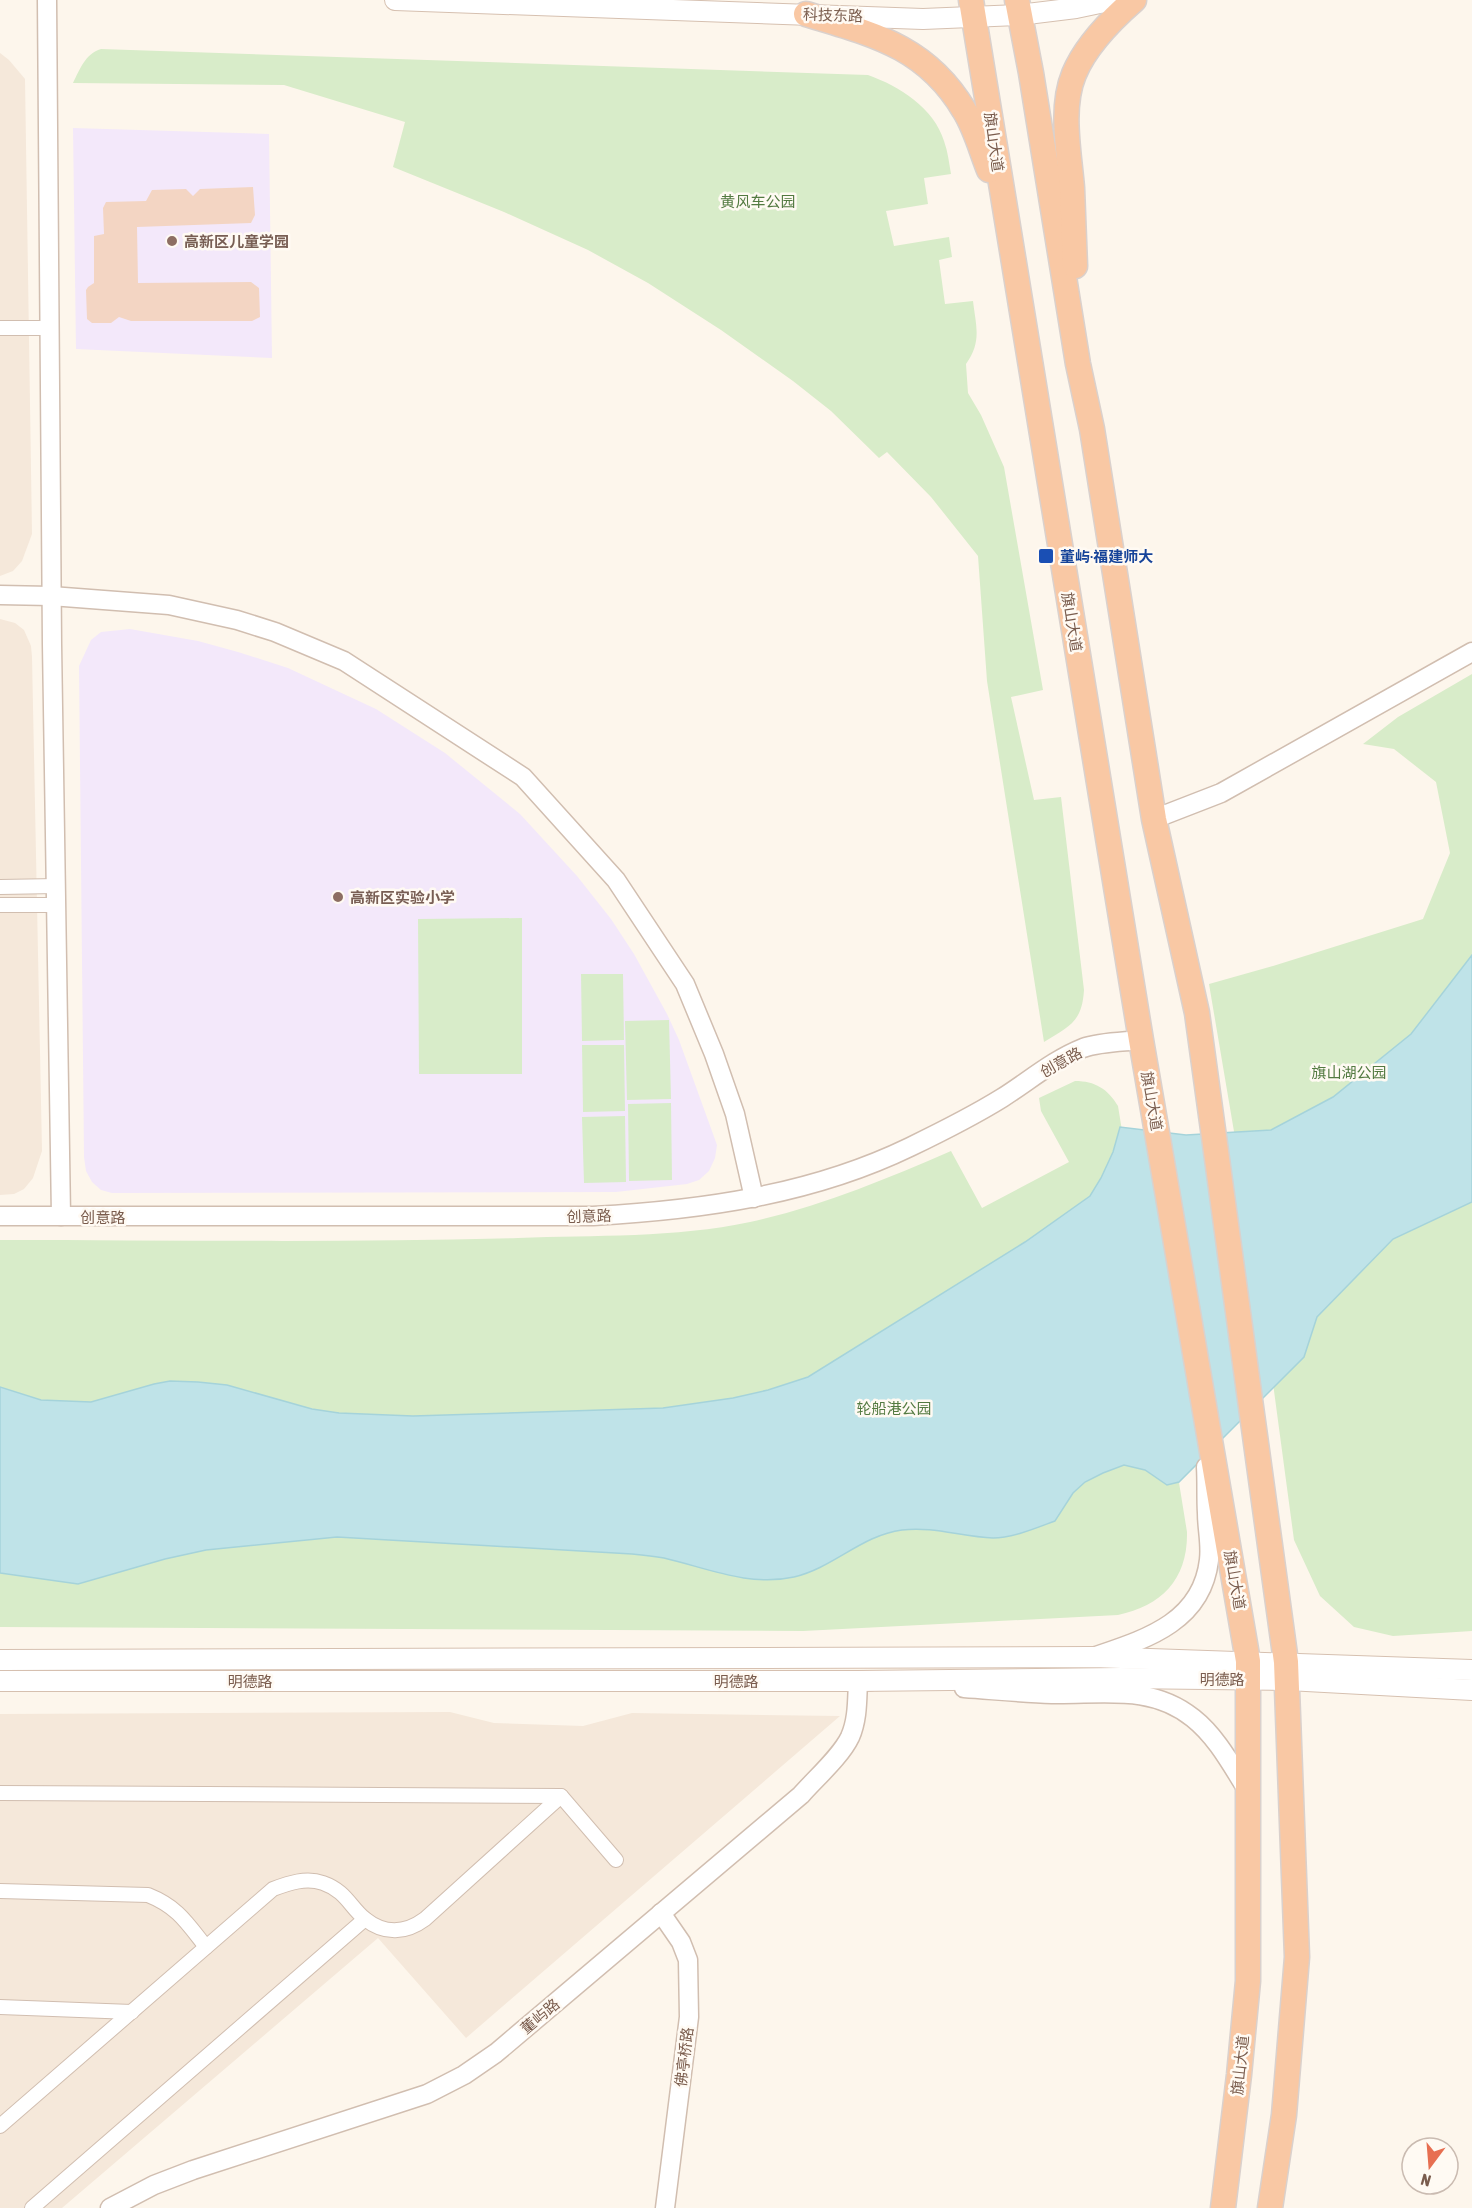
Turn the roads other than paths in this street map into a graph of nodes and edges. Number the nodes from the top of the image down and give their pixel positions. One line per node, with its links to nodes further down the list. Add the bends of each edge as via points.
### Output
1 (46, 0): 10 (street)
2 (395, 0): 7 (main road, 科技东路)
3 (1114, 0): 5 (main road, 科技东路, via 1076,8)
4 (1134, 0): 11 (highway, via 1094,40 1083,57 1074,74 1068,102)
5 (1018, 8): 6 (main road, 科技东路); 11 (highway)
6 (973, 9): 7 (main road, 科技东路, via 923,18); 8 (highway, 旗山大道)
7 (806, 14): 8 (highway, via 878,36 927,64 948,84 966,112)
8 (1004, 206): 20 (highway, 旗山大道)
9 (0, 328): 10 (street)
10 (49, 328): 13 (street)
11 (1078, 364): 15 (highway, via 1092,429)
12 (0, 595): 13 (street)
13 (51, 596): 16 (street); 21 (street, via 170,605 237,620 307,644 344,661 523,777 616,880 685,984 735,1114)
14 (1472, 652): 15 (street, via 1221,793)
15 (1154, 819): 29 (highway, via 1197,1012)
16 (57, 886): 17 (street); 19 (street)
17 (0, 887)
18 (0, 905): 19 (street)
19 (57, 905): 23 (street)
20 (1141, 1040): 21 (street, 创意路, via 1085,1047 1050,1065 1001,1099 909,1147 831,1178); 24 (highway, 旗山大道)
21 (754, 1198): 23 (street, 创意路, via 593,1216)
22 (0, 1216): 23 (street, 创意路)
23 (61, 1216)
24 (1206, 1411): 25 (street, via 1209,1560 1201,1588 1180,1617 1161,1630); 27 (highway, 旗山大道)
25 (1093, 1657): 26 (main road); 27 (main road)
26 (0, 1660)
27 (1248, 1670): 29 (main road, 明德路); 31 (main road, 明德路); 34 (highway, 旗山大道)
28 (1472, 1670): 29 (main road, 明德路)
29 (1287, 1671): 32 (main road, 明德路); 48 (highway, via 1297,1957 1284,2115)
30 (0, 1681): 31 (main road, 明德路)
31 (858, 1681): 34 (street, via 1051,1694 1132,1694 1161,1699 1209,1733); 38 (street, 董屿路, via 856,1714 849,1738 829,1764 801,1795)
32 (1472, 1690)
33 (0, 1792): 35 (street)
34 (1249, 1792): 47 (highway, 旗山大道, via 1248,1981)
35 (561, 1796): 36 (street); 39 (street, via 417,1926 394,1931)
36 (616, 1860)
37 (0, 1891): 40 (street, via 148,1895 166,1902 180,1914)
38 (661, 1913): 45 (street, 董屿路, via 464,2076 427,2094 154,2184); 46 (street, 佛亭桥路, via 688,1960 689,2017)
39 (365, 1919): 40 (street, via 338,1890 323,1883 298,1881 273,1889); 44 (street)
40 (206, 1947): 42 (street)
41 (0, 2007): 42 (street)
42 (132, 2012): 43 (street)
43 (0, 2126)
44 (32, 2208)
45 (110, 2208)
46 (665, 2208)
47 (1223, 2208)
48 (1270, 2208)

